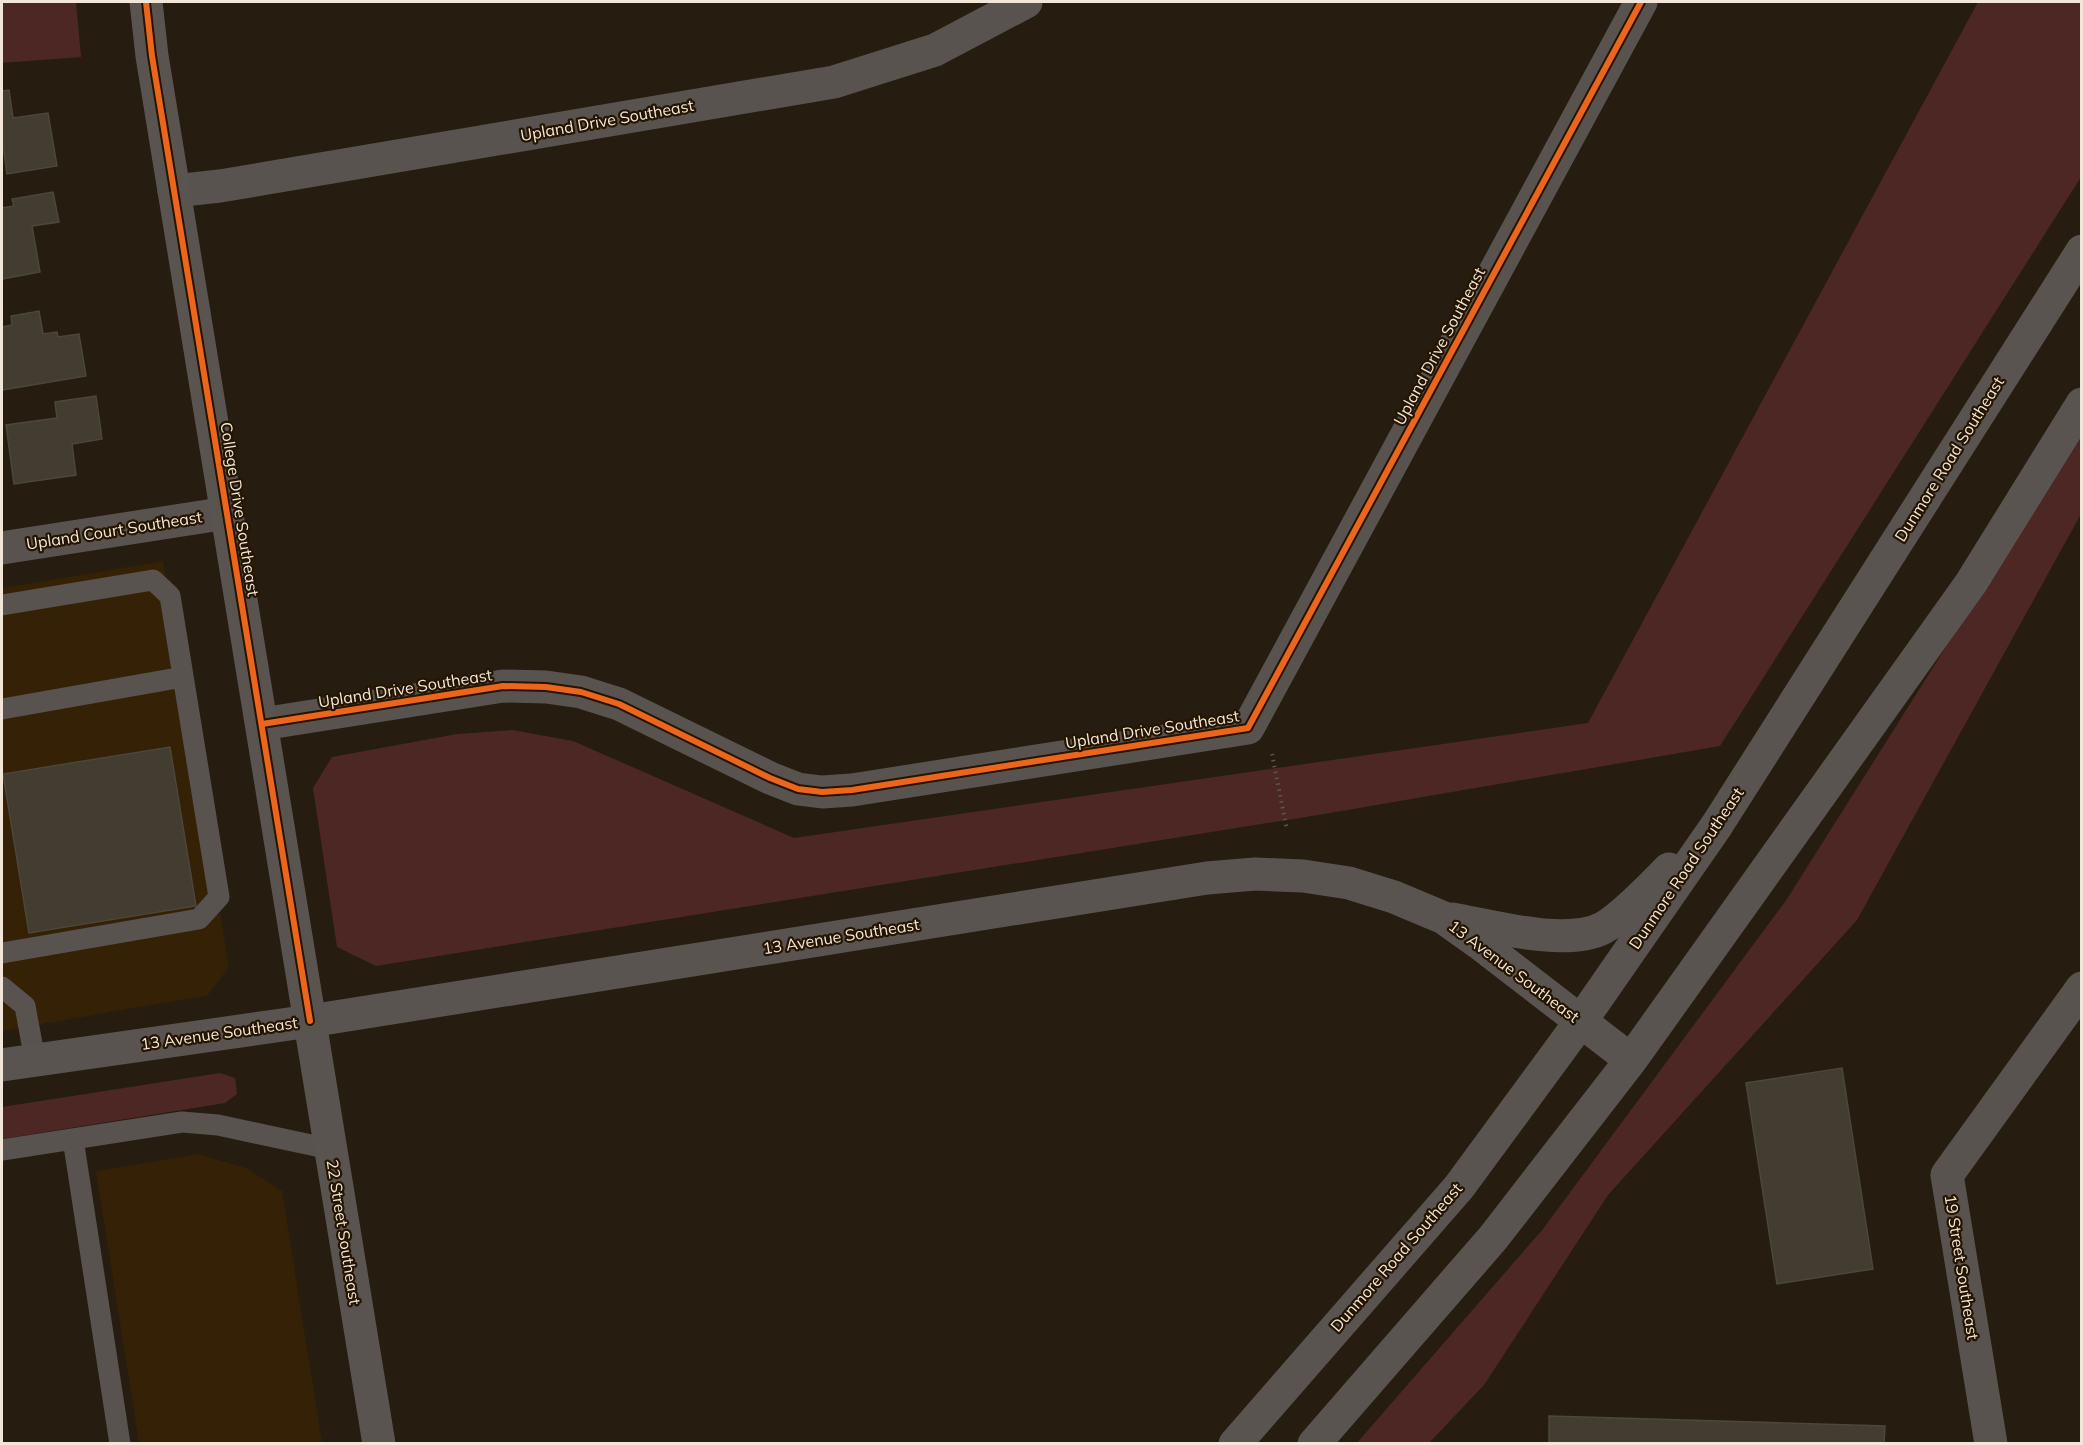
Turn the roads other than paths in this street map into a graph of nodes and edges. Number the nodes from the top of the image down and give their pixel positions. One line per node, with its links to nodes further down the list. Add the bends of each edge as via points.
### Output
1 (146, 2): 4 (main road, College Drive Southeast)
2 (1026, 2): 4 (street, Upland Drive Southeast, via 934,50 834,82)
3 (1641, 2): 12 (street, Upland Drive Southeast, via 1248,728 822,792 798,789 770,778 618,704 581,692 546,687 503,686)
4 (174, 191): 7 (main road, College Drive Southeast)
5 (2082, 251): 13 (main road, Dunmore Road Southeast)
6 (2082, 404): 21 (main road, via 1971,583)
7 (227, 513): 8 (street, Upland Court Southeast); 12 (main road, College Drive Southeast)
8 (2, 548)
9 (2, 605): 10 (lane, via 153,580 170,596)
10 (183, 676): 11 (lane); 15 (lane, via 219,897 199,919)
11 (2, 709)
12 (262, 724): 18 (main road, College Drive Southeast)
13 (1717, 825): 14 (main road, via 1603,928 1554,936); 19 (main road, Dunmore Road Southeast)
14 (1444, 918): 18 (main road, 13 Avenue Southeast, via 1349,883 1255,874 1207,878); 19 (main road, 13 Avenue Southeast)
15 (2, 953)
16 (2, 987): 20 (lane, via 25,1006)
17 (2082, 988): 30 (street, 19 Street Southeast, via 1947,1175)
18 (310, 1021): 20 (main road, 13 Avenue Southeast); 24 (main road, 22 Street Southeast)
19 (1581, 1021): 21 (main road, 13 Avenue Southeast); 28 (main road, Dunmore Road Southeast, via 1459,1187)
20 (35, 1060): 22 (main road, 13 Avenue Southeast)
21 (1631, 1060): 29 (main road, via 1492,1238)
22 (2, 1065)
23 (73, 1139): 24 (lane, via 182,1122 218,1125); 25 (lane); 26 (lane)
24 (330, 1149): 27 (main road, 22 Street Southeast)
25 (2, 1150)
26 (120, 1443)
27 (379, 1443)
28 (1234, 1443)
29 (1314, 1443)
30 (1991, 1443)

